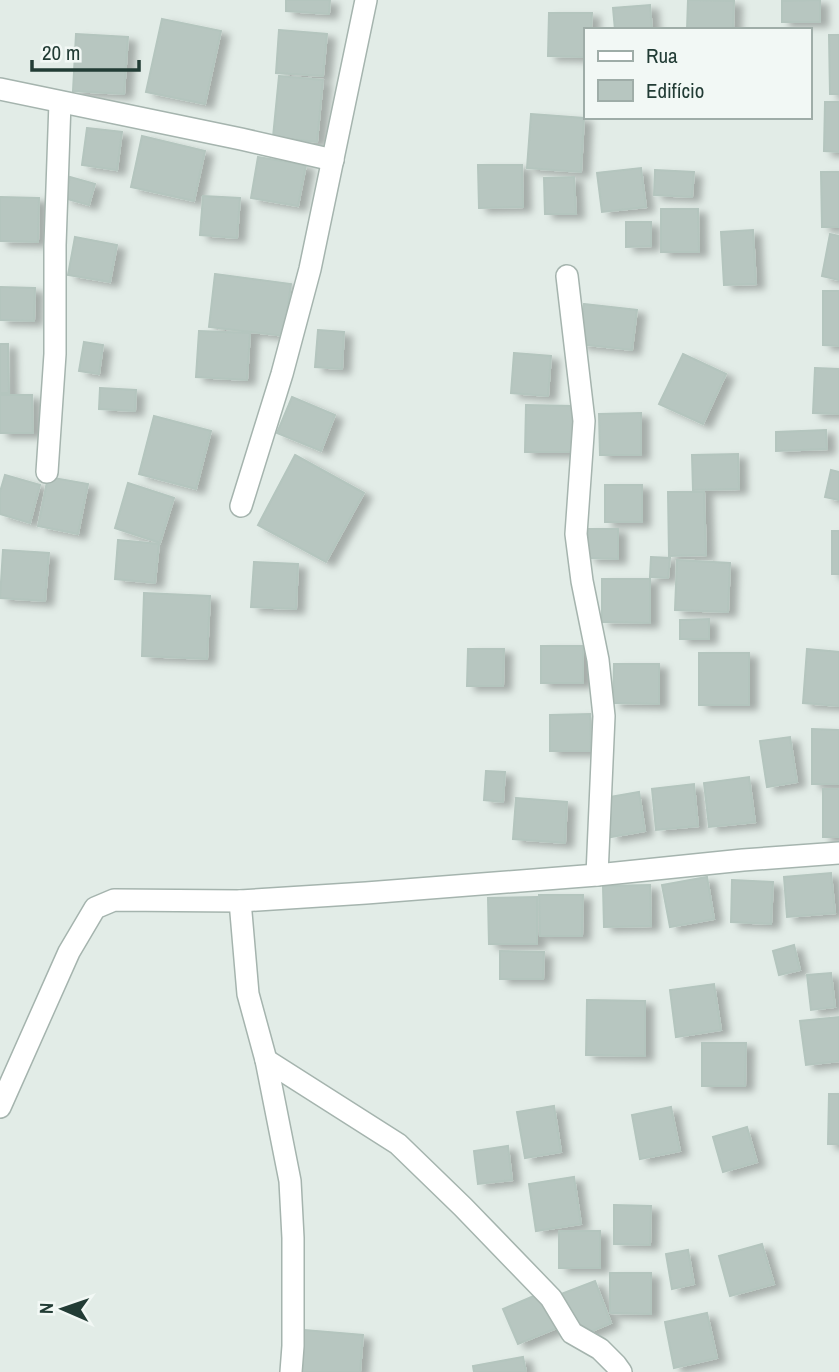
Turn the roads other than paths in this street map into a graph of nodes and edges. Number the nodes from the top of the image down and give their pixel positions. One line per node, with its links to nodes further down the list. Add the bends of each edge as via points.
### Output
1 (366, 0): 4 (street)
2 (0, 89): 3 (street)
3 (60, 102): 4 (street); 6 (street, via 55,354)
4 (333, 160): 7 (street, via 286,361)
5 (567, 276): 9 (street, via 584,421 576,534 604,716)
6 (47, 472)
7 (241, 506)
8 (839, 853): 9 (street)
9 (597, 875): 10 (street)
10 (240, 901): 11 (street, via 248,994); 12 (street, via 114,900 95,908 69,952)
11 (266, 1060): 13 (street, via 290,1181); 14 (street, via 398,1144 551,1298 572,1333 600,1349)
12 (0, 1107)
13 (291, 1372)
14 (621, 1372)

